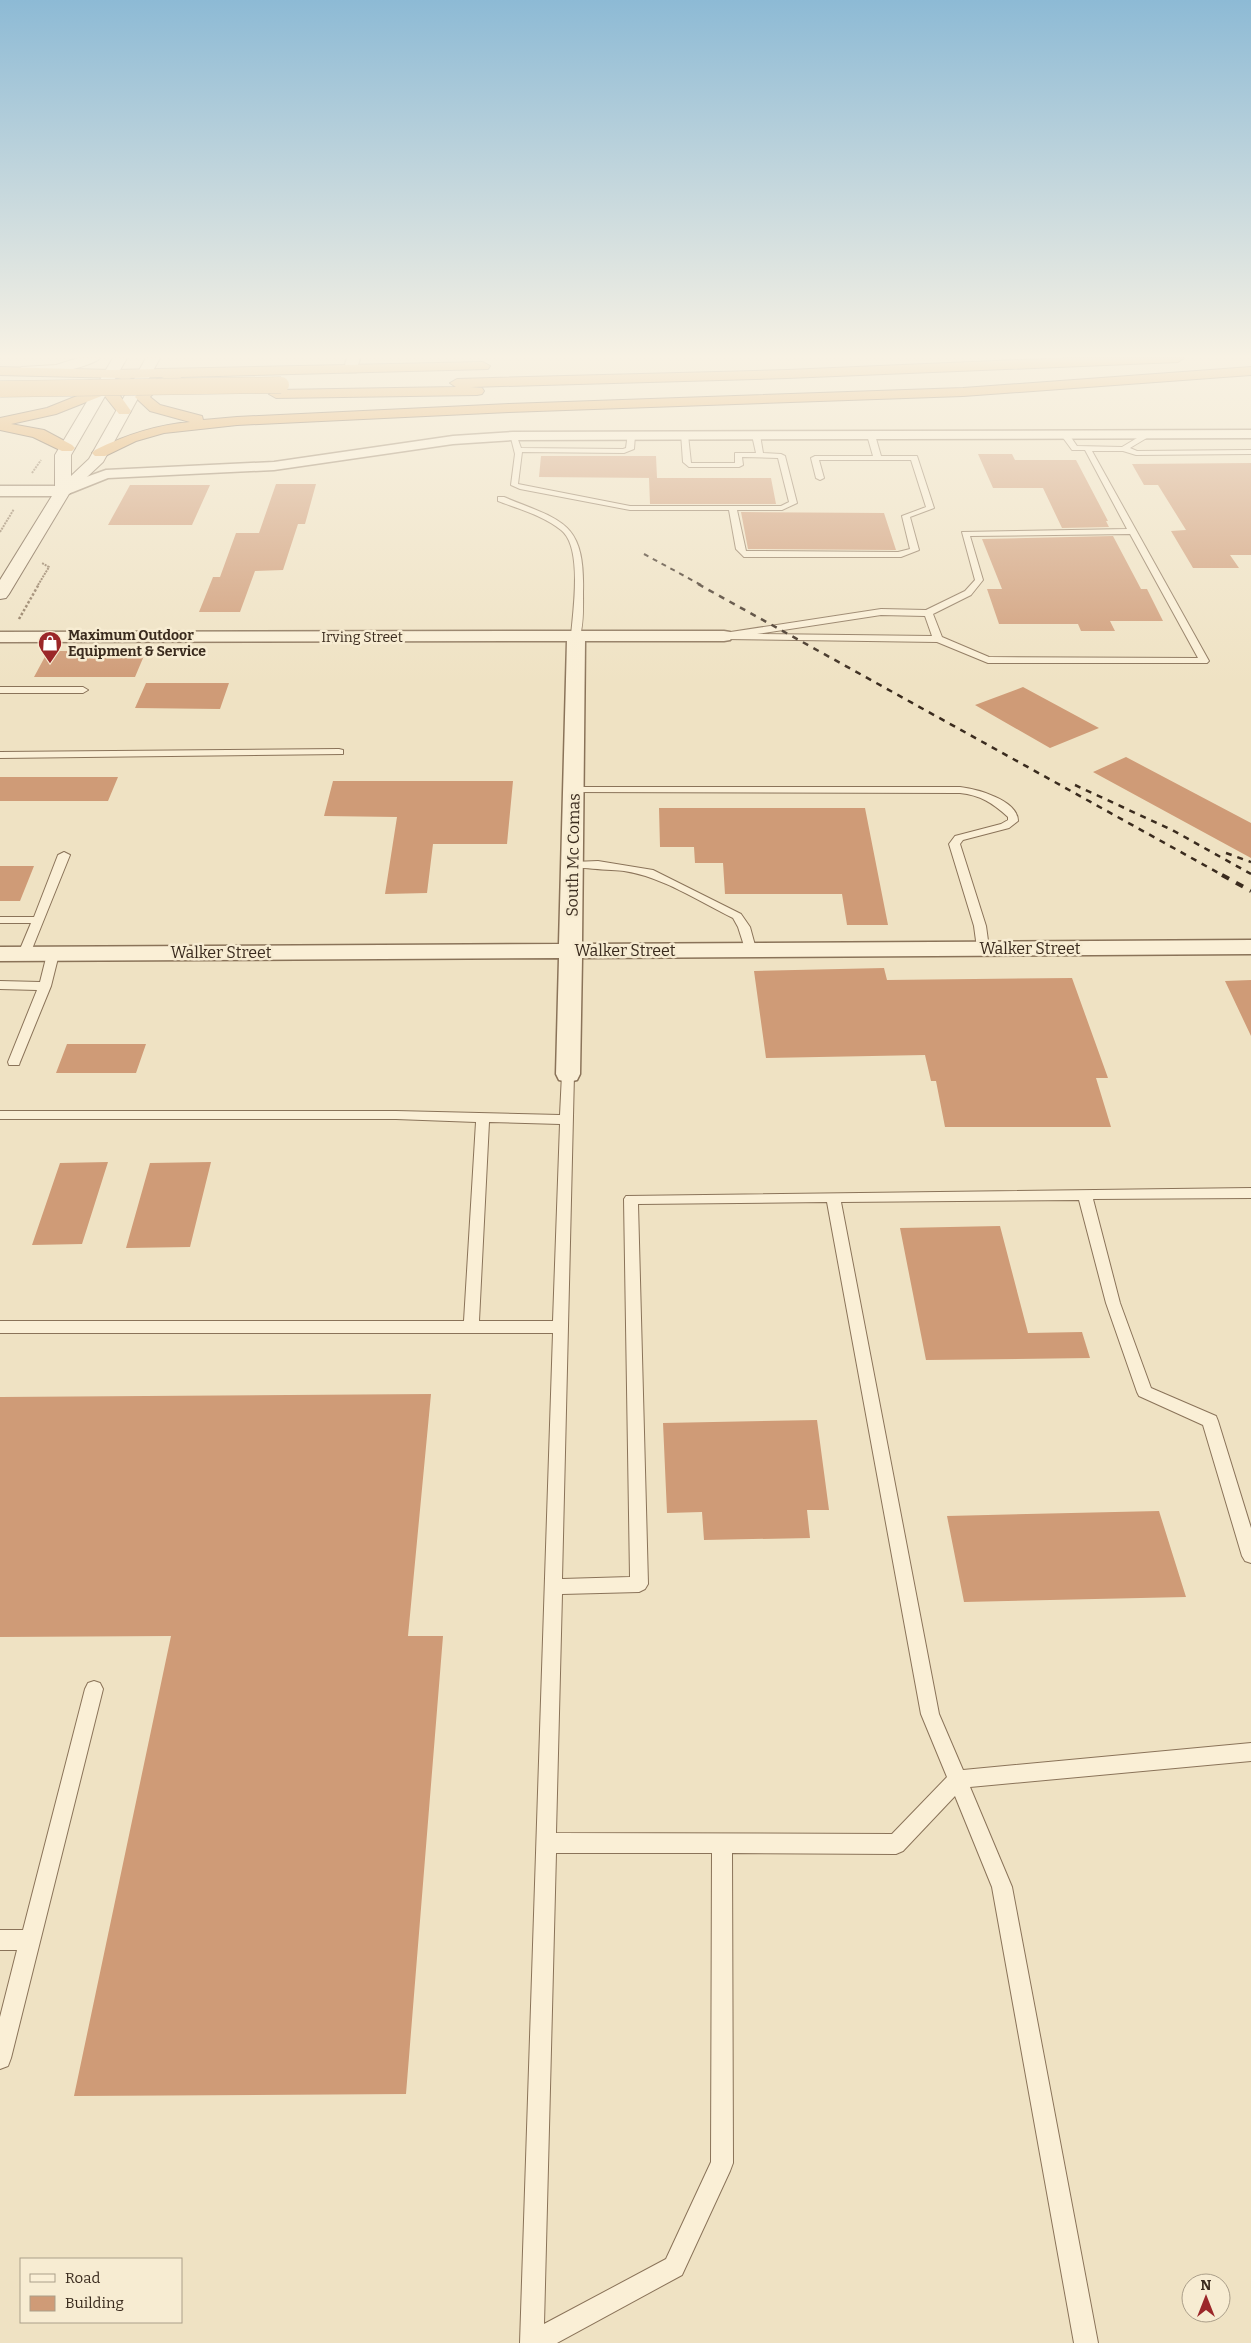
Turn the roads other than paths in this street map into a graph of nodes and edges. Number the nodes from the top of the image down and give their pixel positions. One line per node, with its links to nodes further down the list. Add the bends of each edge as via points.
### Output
1 (63, 467): 11 (main road)
2 (90, 467): 11 (main road)
3 (246, 467): 11 (street, via 106,474)
4 (516, 467): 13 (lane, via 514,485 630,508)
5 (784, 467): 13 (lane, via 793,503 782,508)
6 (817, 467): 9 (lane)
7 (917, 467): 13 (lane, via 930,508 906,516 915,550 898,555 744,554 740,549)
8 (1098, 467): 14 (lane)
9 (820, 478)
10 (5, 491): 11 (street)
11 (63, 491): 15 (main road)
12 (501, 499): 17 (lane, via 546,518 569,532 578,558)
13 (733, 508)
14 (1133, 531): 16 (lane, via 965,534 979,580 968,593); 20 (lane, via 1204,661 988,660)
15 (0, 594)
16 (928, 612): 18 (lane, via 881,612); 20 (lane)
17 (576, 636): 18 (street, Irving Street); 19 (street, Irving Street); 25 (street, South Mc Comas)
18 (724, 636): 20 (lane)
19 (4, 637)
20 (938, 639)
21 (0, 690): 22 (lane)
22 (83, 690)
23 (339, 752): 24 (lane)
24 (0, 755)
25 (574, 790): 27 (street, South Mc Comas); 31 (lane, via 960,790 984,793 1013,816 1013,821 959,838 954,844 980,926)
26 (64, 855): 29 (lane)
27 (573, 865): 32 (lane, via 598,864 649,872 737,916 746,931); 33 (street, South Mc Comas)
28 (0, 920): 29 (lane)
29 (38, 920): 35 (lane)
30 (1251, 946): 31 (street, Walker Street)
31 (983, 948): 32 (street, Walker Street)
32 (750, 949): 33 (street, Walker Street)
33 (571, 950): 36 (street, Walker Street); 40 (street, South Mc Comas)
34 (0, 954): 35 (street, Walker Street)
35 (24, 954): 36 (street, Walker Street)
36 (53, 954): 38 (lane)
37 (0, 985): 38 (lane)
38 (45, 986): 39 (lane)
39 (14, 1062)
40 (568, 1074): 43 (lane)
41 (0, 1115): 42 (lane)
42 (483, 1118): 43 (lane); 48 (lane)
43 (567, 1120): 49 (lane)
44 (1251, 1193): 45 (lane)
45 (1085, 1195): 46 (lane); 50 (lane, via 1113,1303 1145,1392 1210,1421)
46 (833, 1198): 51 (lane, via 631,1199 639,1584); 54 (lane, via 930,1714)
47 (0, 1327): 48 (lane)
48 (471, 1327): 49 (lane)
49 (561, 1327): 51 (lane)
50 (1251, 1556)
51 (553, 1587): 55 (lane)
52 (94, 1688): 58 (lane)
53 (1251, 1752): 54 (lane)
54 (958, 1780): 56 (lane, via 896,1844); 61 (lane, via 1002,1887)
55 (546, 1843): 56 (lane); 60 (lane)
56 (722, 1843): 60 (lane, via 722,2163 674,2267)
57 (0, 1940): 58 (lane)
58 (30, 1940): 59 (lane)
59 (0, 2058)
60 (533, 2343)
61 (1086, 2343)

